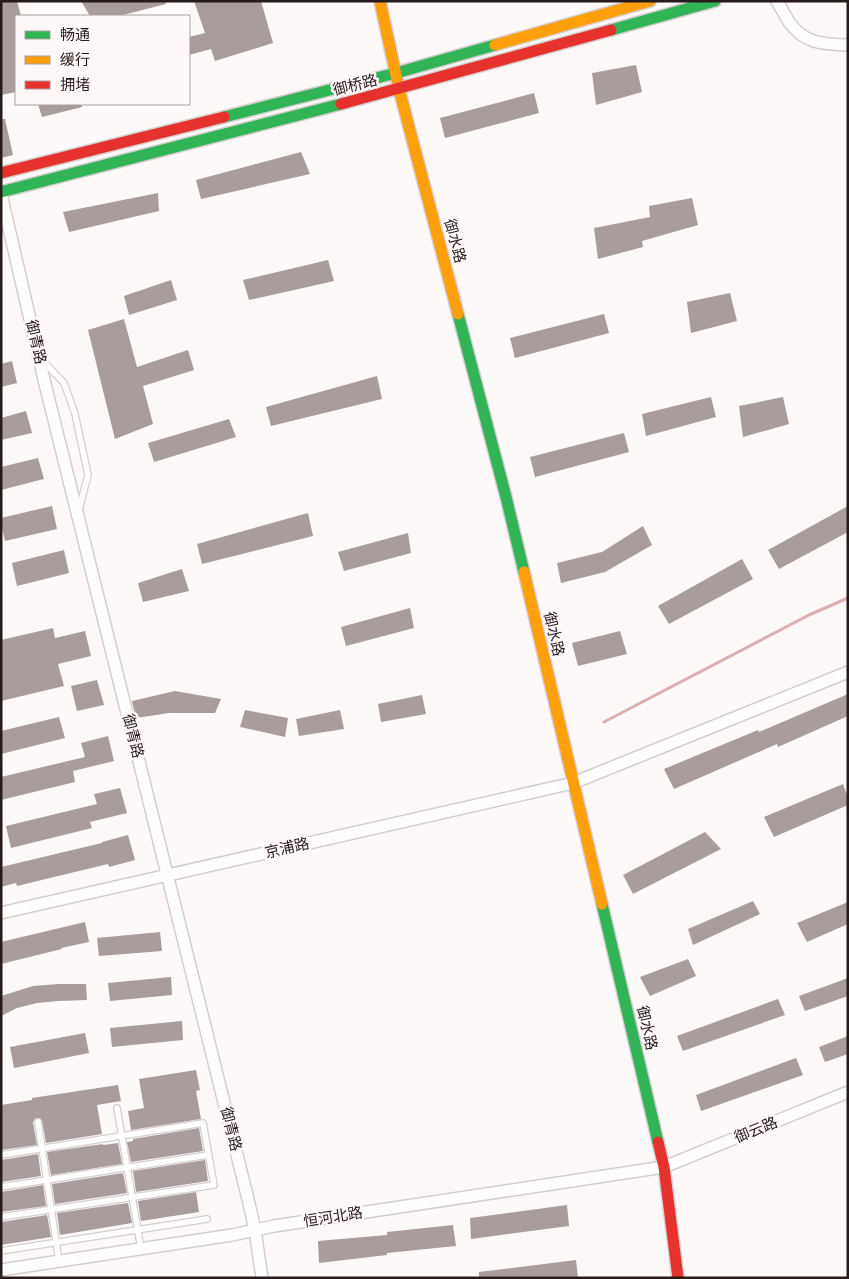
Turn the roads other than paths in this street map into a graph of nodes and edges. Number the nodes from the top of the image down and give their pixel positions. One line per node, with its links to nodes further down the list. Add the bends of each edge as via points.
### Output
1 (380, 1): 6 (main road, 御水路)
2 (650, 1): 6 (main road, 御桥路)
3 (715, 1): 7 (main road, 御桥路)
4 (777, 1): 5 (street, via 796,31 807,39 830,45)
5 (848, 45)
6 (396, 73): 7 (main road, 御水路); 8 (main road, 御桥路)
7 (399, 89): 9 (main road, 御桥路); 13 (main road, 御水路, via 506,497)
8 (1, 173)
9 (1, 193): 10 (street, 御青路)
10 (39, 357): 11 (street, 御青路); 11 (lane, via 64,383 75,414 88,475)
11 (78, 514): 14 (street, 御青路)
12 (848, 672): 13 (street, 京浦路)
13 (573, 783): 14 (street, 京浦路); 23 (main road, 御水路)
14 (168, 875): 15 (street, 京浦路); 32 (street, 御青路)
15 (1, 913)
16 (848, 1092): 23 (street, 御云路)
17 (117, 1108): 19 (lane)
18 (38, 1122): 20 (lane)
19 (122, 1136): 20 (lane); 22 (lane, via 203,1123); 24 (lane)
20 (42, 1148): 21 (lane); 25 (lane)
21 (1, 1155)
22 (208, 1155): 24 (lane); 27 (lane, via 214,1185)
23 (664, 1167): 32 (street, 恒河北路); 39 (main road, 御水路)
24 (128, 1168): 25 (lane); 27 (lane)
25 (47, 1180): 26 (lane); 28 (lane)
26 (1, 1187)
27 (132, 1197): 28 (lane); 31 (lane)
28 (52, 1210): 29 (lane); 33 (lane)
29 (1, 1218)
30 (207, 1219): 31 (lane)
31 (138, 1230): 33 (lane); 34 (lane)
32 (255, 1230): 34 (street, 恒河北路); 38 (street, 御青路)
33 (57, 1242): 35 (lane); 36 (lane)
34 (141, 1249): 36 (street, 恒河北路)
35 (1, 1251)
36 (60, 1261): 37 (street, 恒河北路)
37 (1, 1270)
38 (262, 1278)
39 (678, 1278)

